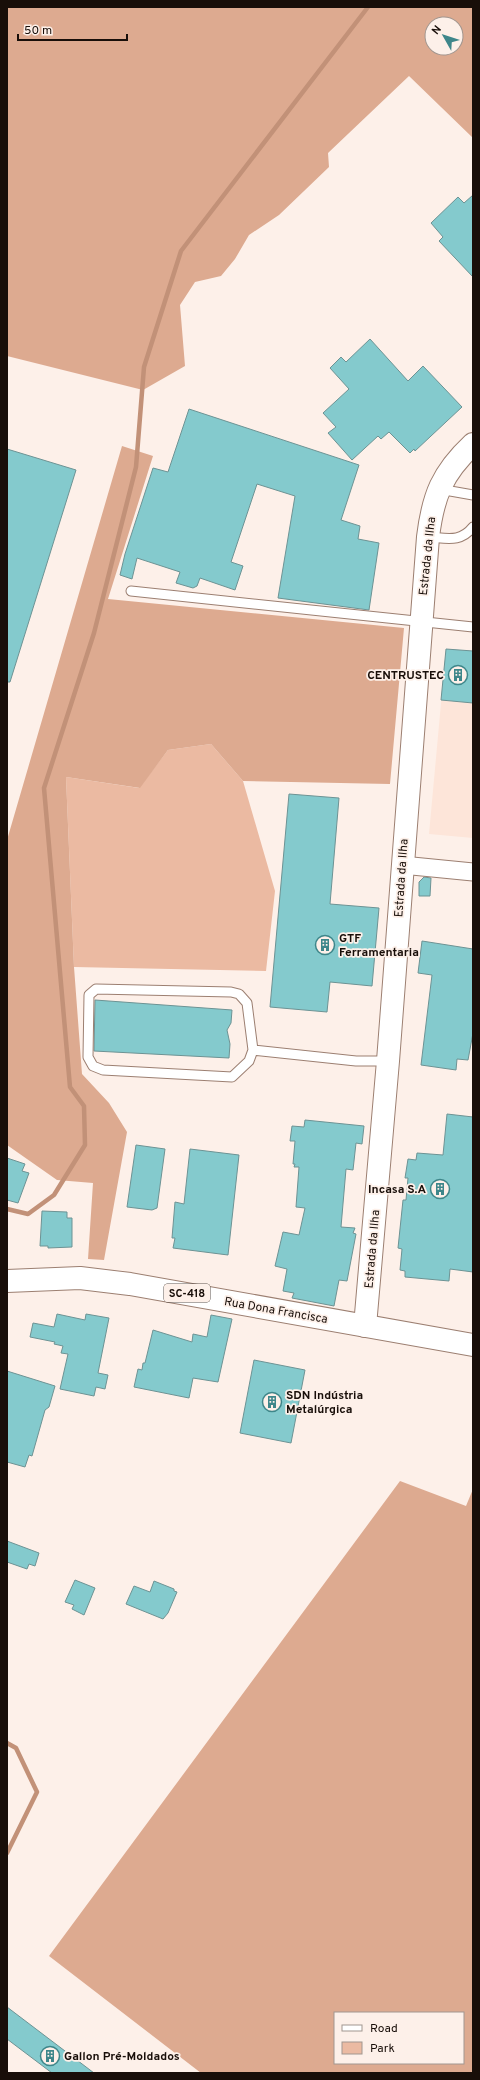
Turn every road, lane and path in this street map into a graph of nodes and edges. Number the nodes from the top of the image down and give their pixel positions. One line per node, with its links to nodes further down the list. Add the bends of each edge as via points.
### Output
1 (473, 444): 2 (street, Estrada da Ilha)
2 (438, 489): 3 (lane); 5 (street, Estrada da Ilha)
3 (473, 495)
4 (473, 527): 5 (lane, via 458,539)
5 (428, 537): 7 (street, Estrada da Ilha)
6 (131, 591): 7 (lane)
7 (421, 622): 8 (lane); 9 (street, Estrada da Ilha)
8 (473, 627)
9 (402, 865): 10 (street); 12 (street, Estrada da Ilha)
10 (473, 872)
11 (253, 1050): 11 (lane, via 246,1002 239,994 96,989 89,995 88,1057 93,1066 102,1070 232,1077 249,1061); 12 (lane, via 356,1061)
12 (388, 1061): 14 (street, Estrada da Ilha)
13 (7, 1281): 14 (street, Rua Dona Francisca / SC-418, via 80,1278 130,1284)
14 (365, 1326): 15 (street, Rua Dona Francisca / SC-418)
15 (473, 1345)

